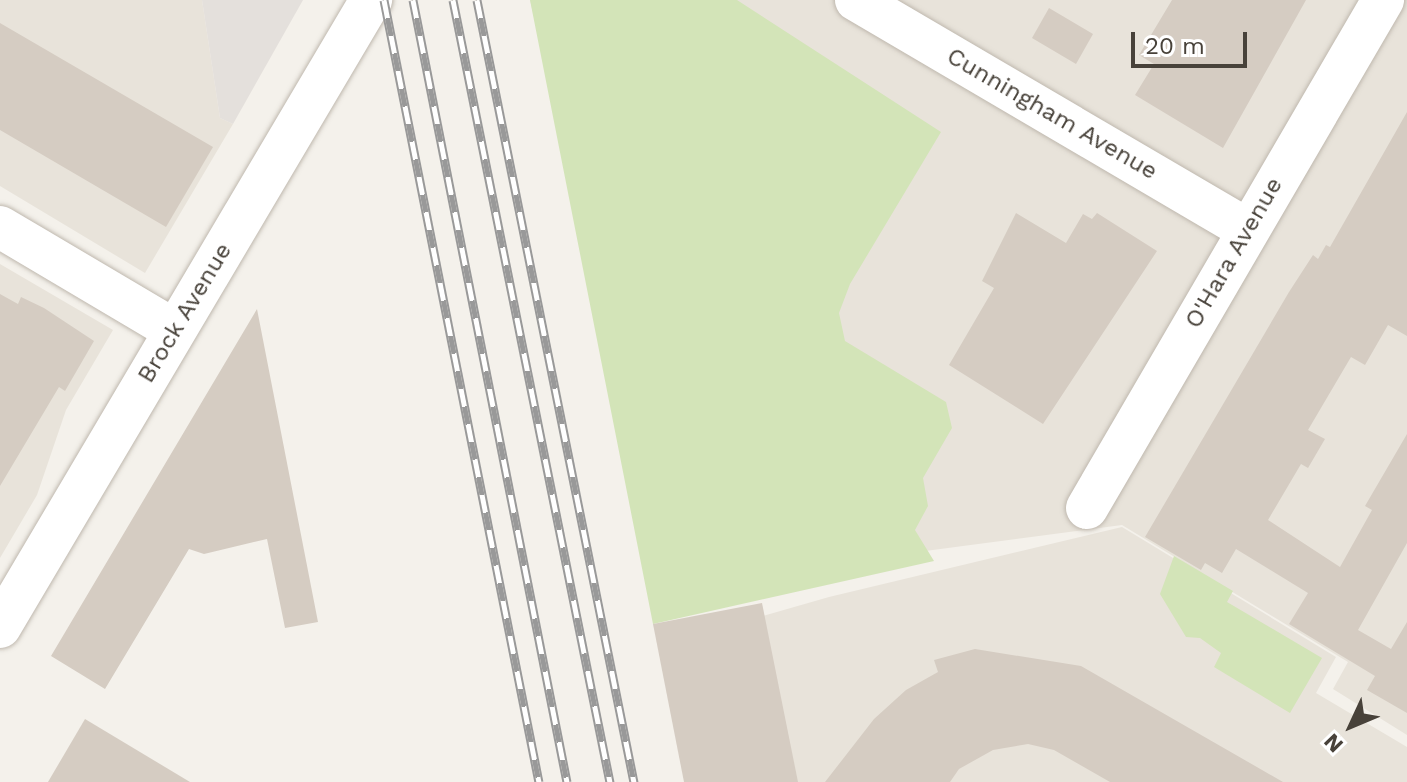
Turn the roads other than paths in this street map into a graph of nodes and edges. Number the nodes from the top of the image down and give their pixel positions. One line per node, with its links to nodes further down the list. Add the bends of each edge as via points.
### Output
1 (371, 0): 6 (street, Brock Avenue)
2 (856, 0): 5 (street, Cunningham Avenue)
3 (1383, 0): 5 (street, O'Hara Avenue)
4 (0, 227): 6 (street)
5 (1247, 229): 7 (street, O'Hara Avenue)
6 (174, 330): 8 (street, Brock Avenue)
7 (1087, 508)
8 (0, 627)

